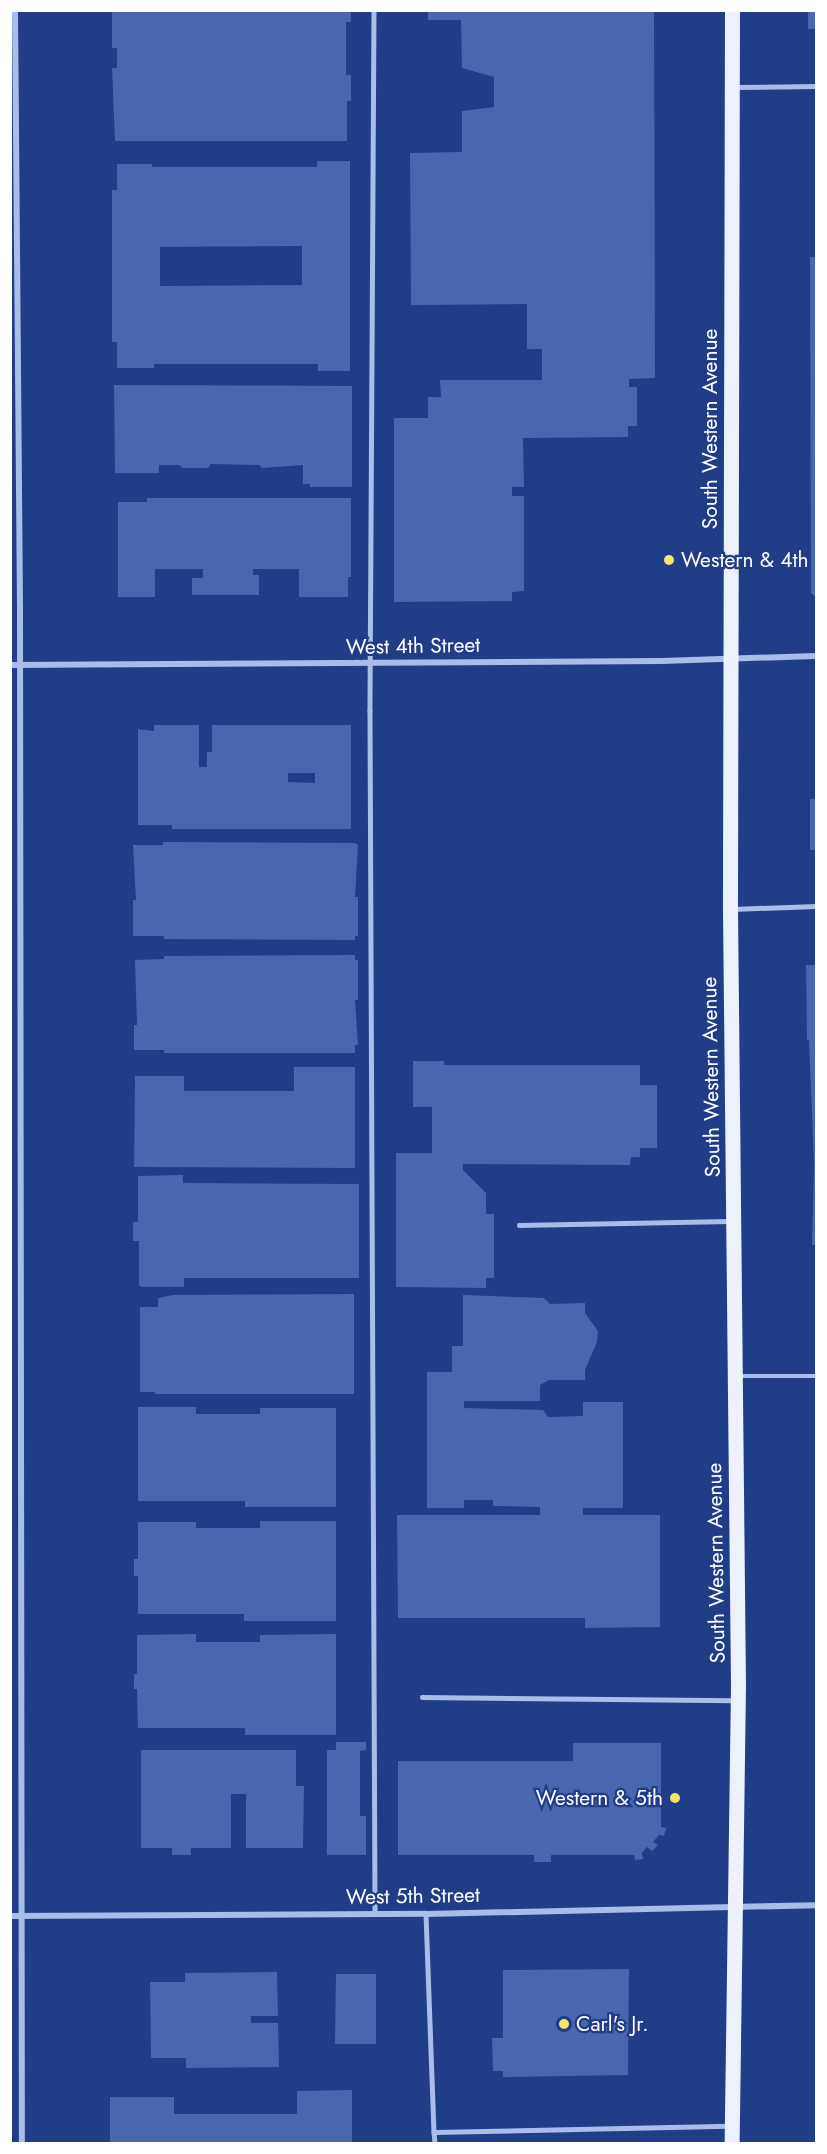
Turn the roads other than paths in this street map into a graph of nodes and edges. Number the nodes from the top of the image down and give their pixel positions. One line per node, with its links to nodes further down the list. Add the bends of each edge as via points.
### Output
1 (15, 10): 10 (street)
2 (374, 10): 8 (lane)
3 (732, 10): 5 (main road, South Western Avenue)
4 (816, 86): 5 (lane)
5 (732, 87): 7 (main road, South Western Avenue)
6 (816, 656): 7 (street, West 4th Street)
7 (730, 657): 8 (street, West 4th Street); 12 (main road, South Western Avenue)
8 (370, 663): 10 (street, West 4th Street); 21 (lane)
9 (10, 665): 10 (street, West 4th Street)
10 (20, 665): 24 (street)
11 (816, 906): 12 (lane)
12 (730, 909): 13 (main road, South Western Avenue)
13 (733, 1221): 14 (lane); 15 (main road, South Western Avenue)
14 (519, 1225)
15 (735, 1376): 16 (lane); 18 (main road, South Western Avenue)
16 (816, 1376)
17 (422, 1697): 18 (lane)
18 (737, 1700): 20 (main road, South Western Avenue)
19 (816, 1905): 20 (street, West 5th Street)
20 (733, 1906): 22 (street, West 5th Street); 25 (main road, South Western Avenue)
21 (375, 1913): 22 (street, West 5th Street); 24 (street, West 5th Street)
22 (426, 1914): 26 (lane)
23 (10, 1916): 24 (street, West 5th Street)
24 (20, 1916): 27 (street)
25 (732, 2126): 26 (lane); 29 (main road, South Western Avenue)
26 (434, 2132): 28 (lane)
27 (22, 2144)
28 (435, 2144)
29 (732, 2144)

